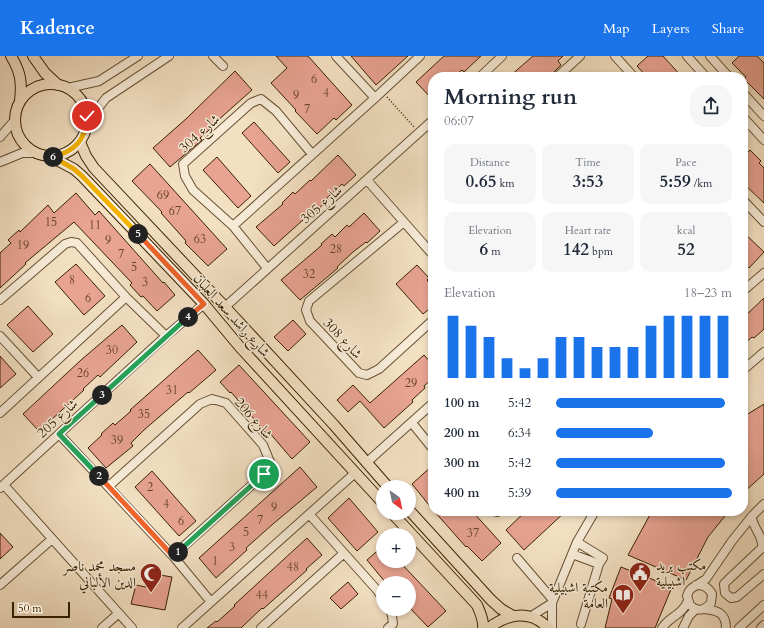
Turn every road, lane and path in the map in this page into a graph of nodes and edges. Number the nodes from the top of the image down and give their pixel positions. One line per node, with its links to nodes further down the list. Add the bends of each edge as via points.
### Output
1 (11, 56): 23 (main road, via 21,76)
2 (33, 56): 19 (main road, via 45,73)
3 (138, 56): 19 (street, via 99,81)
4 (169, 56): 28 (street, via 106,98)
5 (213, 56): 13 (street)
6 (336, 56): 21 (street)
7 (420, 56): 20 (street)
8 (502, 56): 14 (street)
9 (580, 56): 15 (street)
10 (615, 56): 16 (street)
11 (687, 56): 17 (street)
12 (710, 56): 18 (street)
13 (223, 66)
14 (485, 72)
15 (562, 72)
16 (629, 72)
17 (701, 72)
18 (724, 72)
19 (63, 87): 23 (main road, via 47,84 36,87); 28 (main road, via 77,95 84,105)
20 (382, 92): 21 (street); 29 (path)
21 (375, 98): 34 (street)
22 (748, 98): 24 (street)
23 (20, 102): 25 (main road)
24 (764, 116)
25 (14, 121): 30 (street); 33 (main road, via 20,140)
26 (748, 124): 31 (street)
27 (428, 125): 29 (street, شارع 305)
28 (86, 127): 32 (main road)
29 (419, 133): 37 (street, شارع 305)
30 (0, 137)
31 (764, 140)
32 (80, 142): 35 (main road, via 72,150); 49 (main road, شارع راشد سعد العلبان, via 94,168)
33 (35, 153): 35 (main road); 36 (street, via 22,153)
34 (312, 154): 41 (street); 41 (street, شارع 304, via 276,111 261,99 251,103 184,164 185,176 193,190)
35 (51, 157): 48 (main road, شارع راشد سعد العلبان, via 82,176)
36 (0, 162)
37 (367, 180): 39 (street); 43 (street, شارع 305)
38 (748, 205): 40 (street)
39 (404, 222): 42 (street); 50 (street, شارع 308, via 309,300 306,310 310,322 359,373 367,375 379,370)
40 (764, 222)
41 (233, 226): 43 (street, شارع 304)
42 (428, 249)
43 (267, 268): 49 (street, شارع 305)
44 (764, 273): 45 (street)
45 (748, 287)
46 (126, 297): 47 (street, via 77,243 71,242 65,244); 52 (street); 57 (street)
47 (0, 300)
48 (204, 304): 52 (street, شارع 205); 54 (main road, شارع راشد سعد العلبان)
49 (225, 307): 53 (main road, شارع راشد سعد العلبان)
50 (428, 325)
51 (0, 336): 57 (street)
52 (166, 336): 62 (street, شارع 205)
53 (252, 337): 54 (main road, via 243,337 239,341); 61 (main road, شارع راشد سعد العلبان)
54 (239, 346): 63 (main road, شارع راشد سعد العلبان)
55 (764, 352): 56 (street)
56 (748, 366)
57 (38, 377): 59 (street)
58 (428, 408): 60 (street)
59 (0, 413)
60 (412, 423): 64 (street); 65 (street)
61 (334, 425): 63 (main road, via 331,431); 65 (main road, شارع راشد سعد العلبان)
62 (59, 434): 68 (street, شارع 205); 69 (street)
63 (323, 436): 66 (main road, شارع راشد سعد العلبان)
64 (428, 443)
65 (366, 463): 67 (main road, شارع راشد سعد العلبان)
66 (355, 472): 70 (main road, شارع راشد سعد العلبان); 72 (street)
67 (382, 480)
68 (2, 486): 77 (street)
69 (109, 486): 82 (street); 82 (street, شارع 206, via 200,404 212,399 226,403 263,445 270,462 264,474)
70 (376, 495)
71 (764, 504): 74 (street)
72 (309, 514): 80 (street); 91 (street)
73 (592, 516): 78 (street)
74 (752, 516): 79 (street, via 762,538); 87 (street, via 709,575)
75 (416, 518): 96 (main road, via 491,600)
76 (398, 520): 105 (main road, via 476,605 481,614)
77 (52, 539): 86 (street); 94 (street)
78 (578, 542): 81 (street); 84 (street)
79 (763, 547): 85 (street, via 724,584 725,593 731,598 737,597)
80 (343, 554): 88 (street); 103 (street)
81 (572, 554): 84 (street); 89 (street)
82 (173, 556): 91 (street)
83 (517, 558): 89 (street)
84 (601, 561): 98 (street)
85 (764, 574)
86 (0, 585)
87 (696, 586): 90 (street, via 689,591); 93 (street, via 706,586 712,594 711,603)
88 (376, 589)
89 (553, 601): 97 (street); 108 (street)
90 (688, 601): 93 (street, via 690,605); 109 (street, via 680,613)
91 (211, 602): 102 (street)
92 (764, 606): 112 (street)
93 (700, 609): 110 (street, via 689,616); 111 (street, via 721,614)
94 (119, 613): 100 (street); 101 (street)
95 (392, 616): 104 (street, via 393,624)
96 (513, 616): 97 (main road); 106 (main road, via 500,620)
97 (530, 617): 107 (main road)
98 (581, 624)
99 (764, 625): 113 (street)
100 (102, 628)
101 (132, 628)
102 (182, 628)
103 (261, 628)
104 (388, 628)
105 (483, 628)
106 (490, 628)
107 (548, 628)
108 (552, 628)
109 (662, 628)
110 (683, 628)
111 (726, 628)
112 (739, 628)
113 (761, 628)

